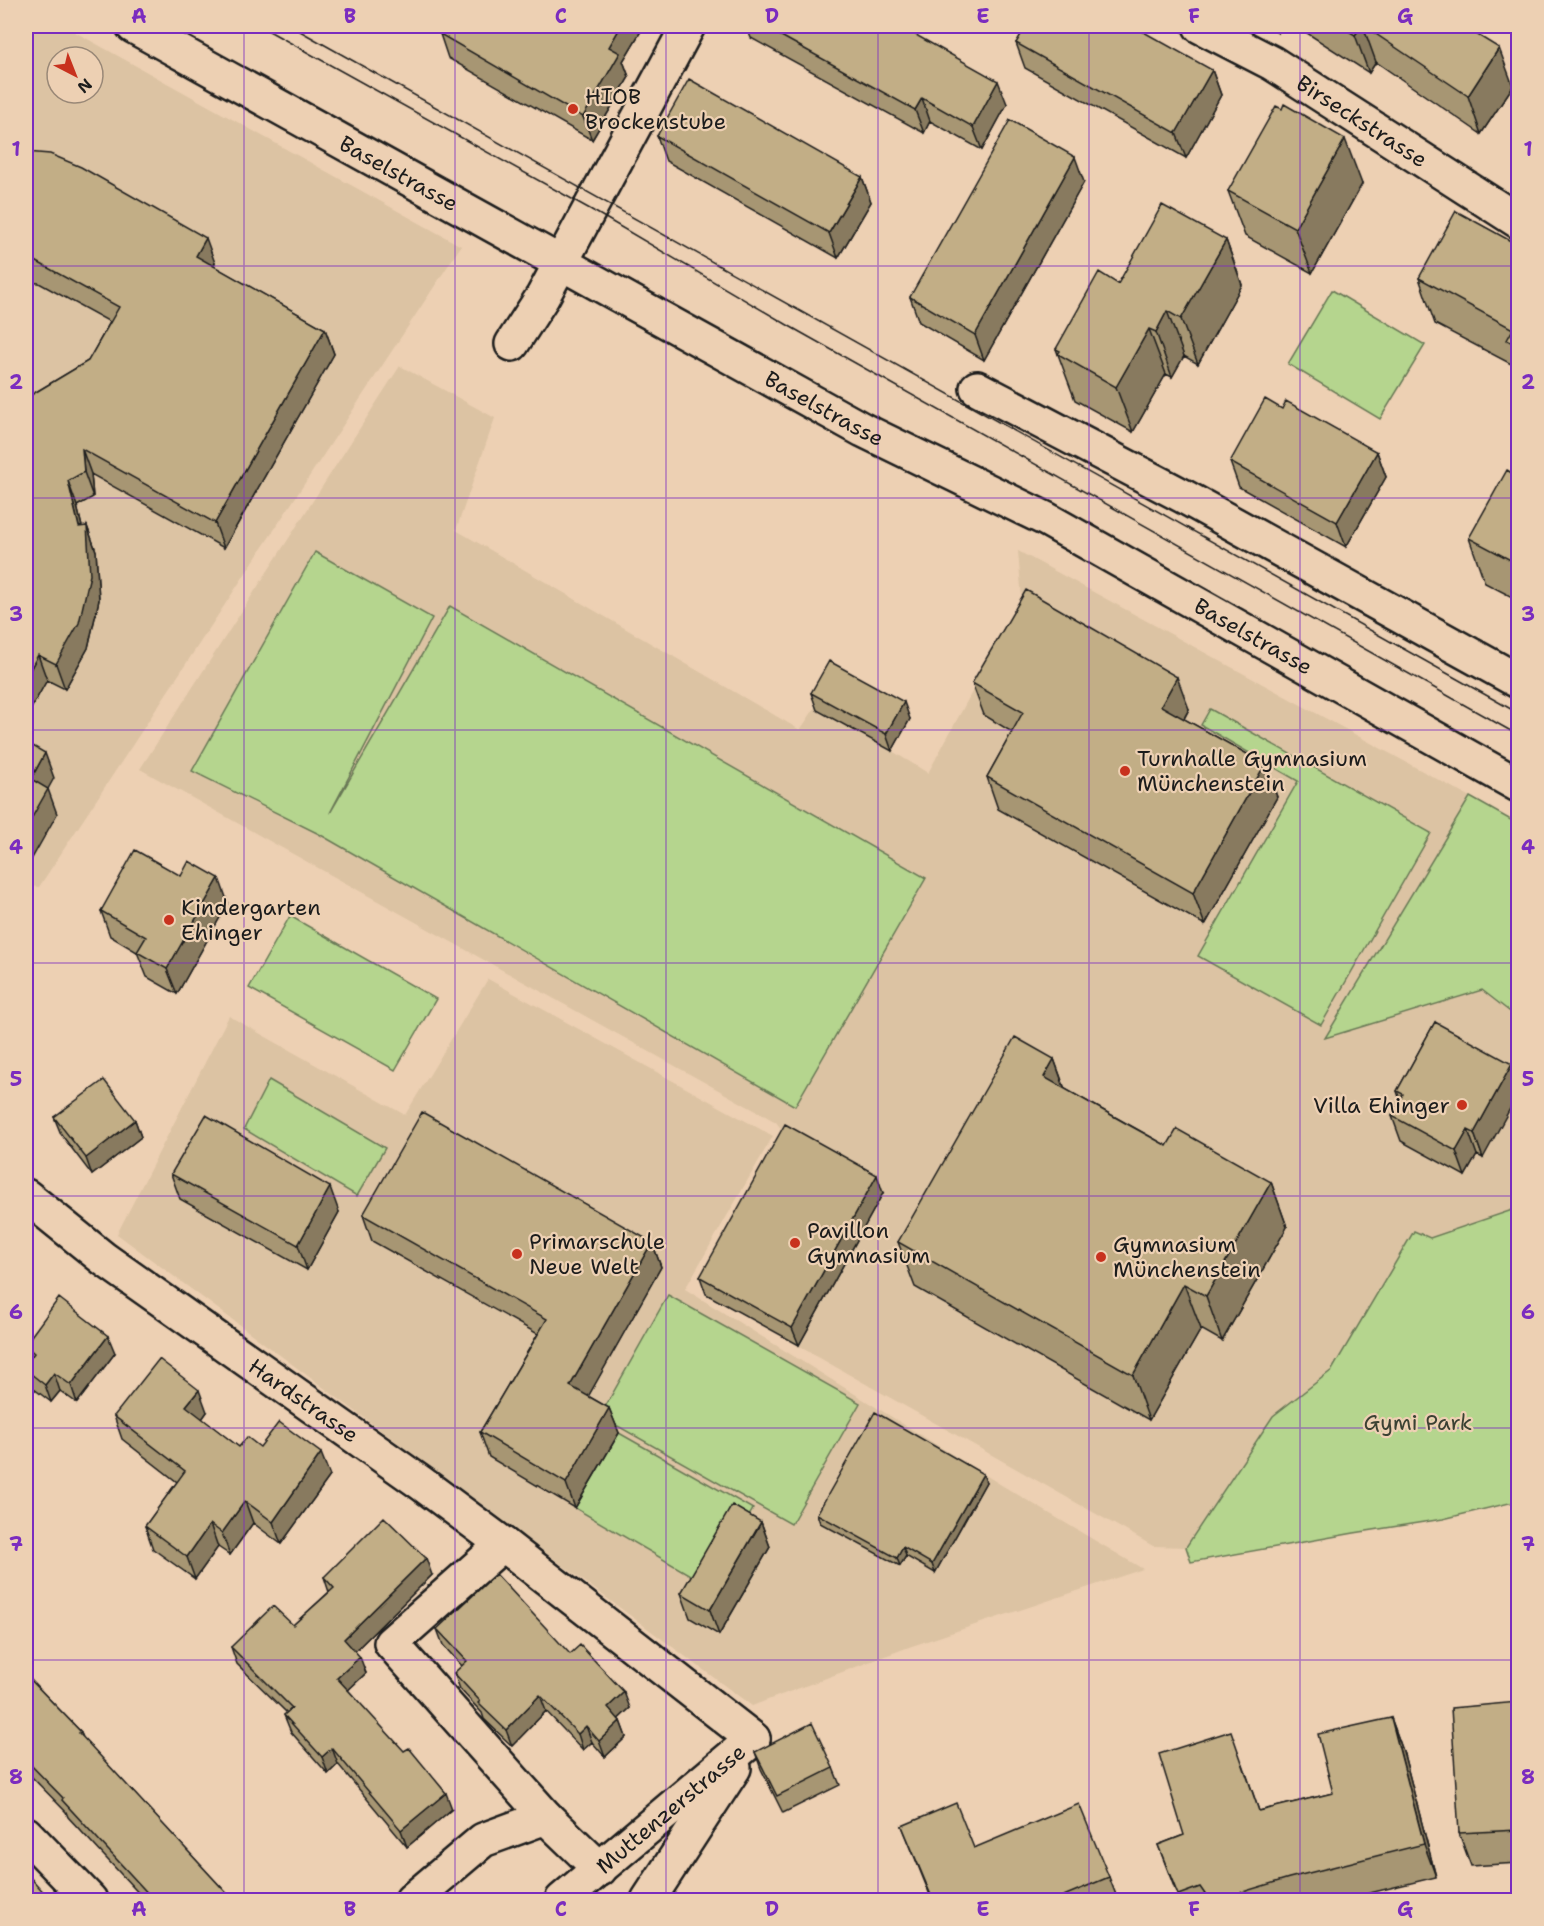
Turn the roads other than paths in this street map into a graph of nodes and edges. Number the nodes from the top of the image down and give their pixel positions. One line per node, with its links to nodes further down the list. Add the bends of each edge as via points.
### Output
1 (133, 26): 5 (street, Baselstrasse)
2 (688, 26): 5 (street)
3 (1200, 26): 4 (street, Birseckstrasse, via 1272,63)
4 (1518, 221)
5 (561, 262): 6 (street); 9 (street, Baselstrasse, via 863,430 1046,519)
6 (512, 344)
7 (977, 388): 8 (street)
8 (1518, 681)
9 (1518, 785)
10 (26, 1196): 11 (street, Hardstrasse, via 104,1259)
11 (503, 1544): 12 (street, Hardstrasse); 13 (street, via 391,1643)
12 (753, 1739): 15 (street, Muttenzerstrasse); 19 (street)
13 (546, 1817): 15 (street); 17 (street, via 483,1840)
14 (26, 1834): 16 (street)
15 (600, 1869): 18 (street, Muttenzerstrasse)
16 (90, 1900)
17 (412, 1900)
18 (562, 1900)
19 (648, 1900)

